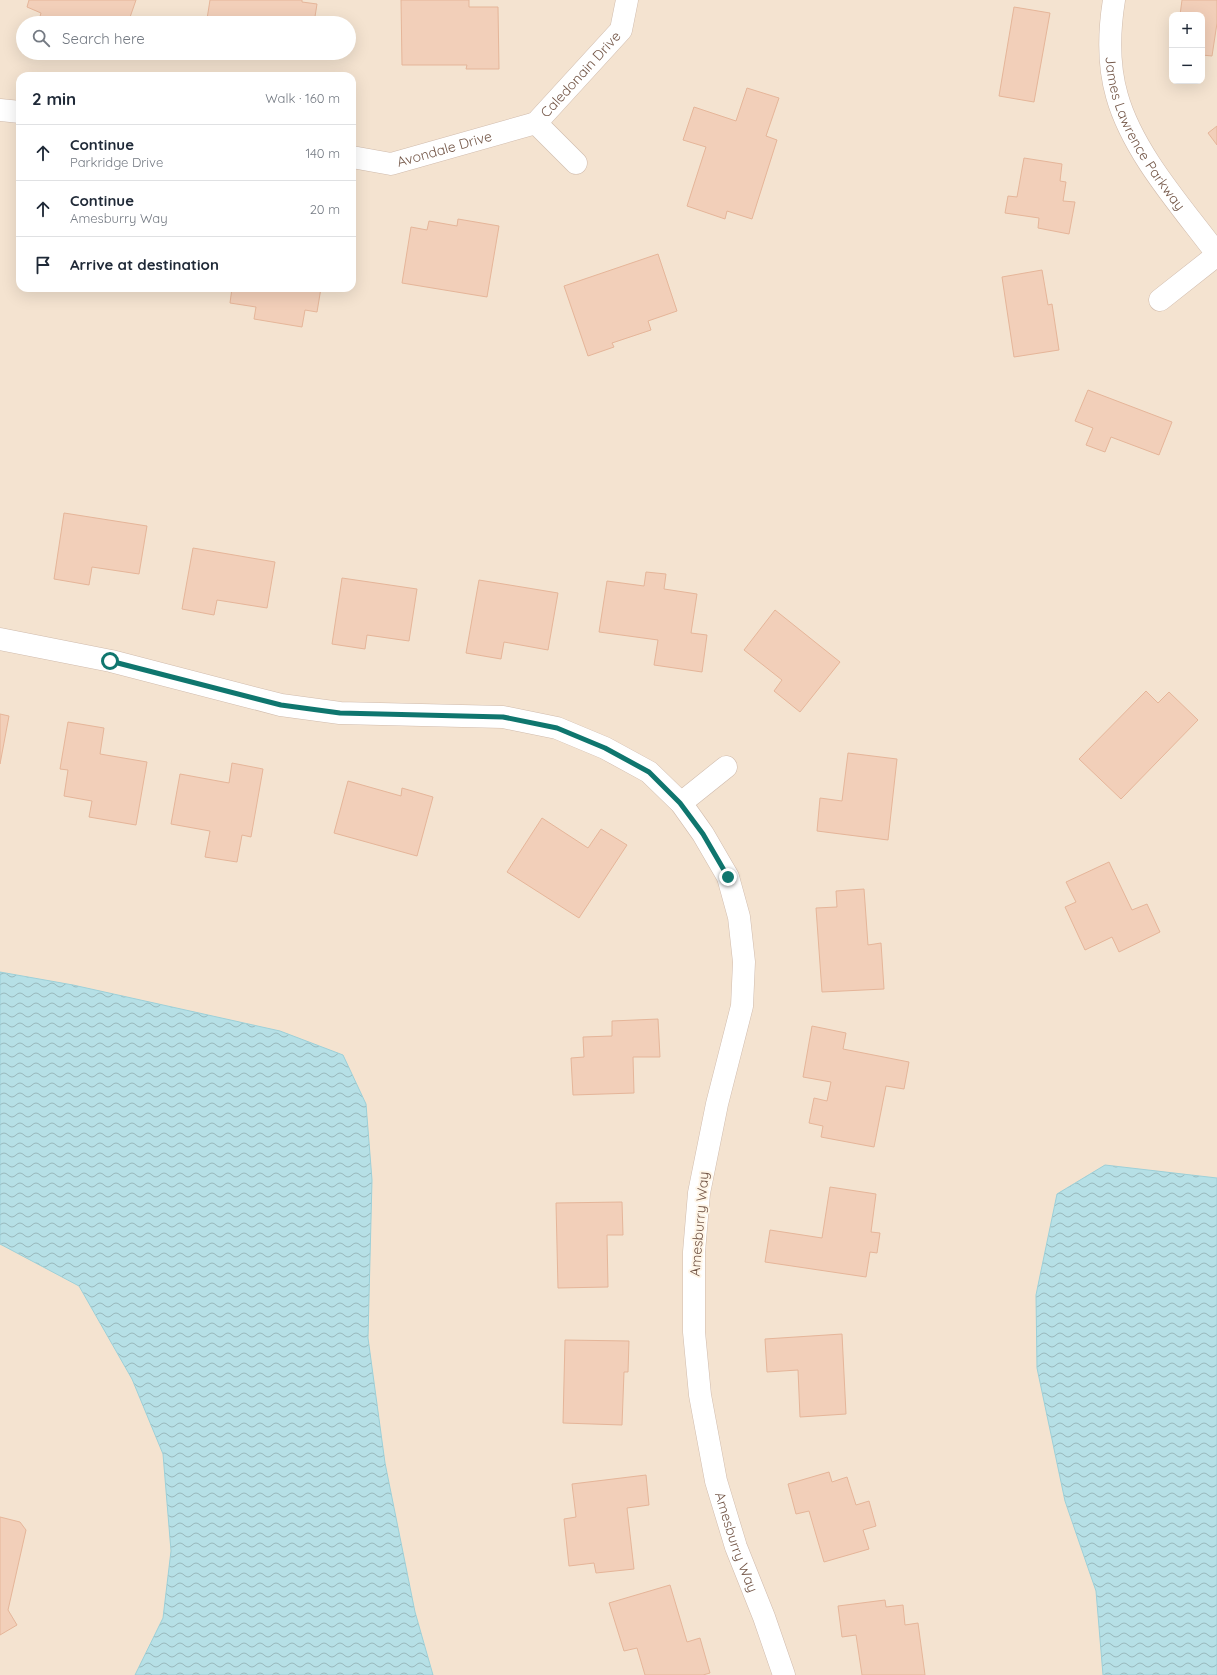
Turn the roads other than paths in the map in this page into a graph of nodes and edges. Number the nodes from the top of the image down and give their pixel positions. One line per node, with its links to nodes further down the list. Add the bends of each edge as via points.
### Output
1 (627, 0): 5 (street, Caledonain Drive, via 621,30)
2 (1114, 0): 8 (street, James Lawrence Parkway, via 1111,61 1117,96 1130,131 1154,170)
3 (0, 110): 4 (street)
4 (16, 112)
5 (536, 123): 6 (street, Avondale Drive, via 391,164); 7 (street)
6 (356, 158)
7 (576, 163)
8 (1217, 255): 9 (street)
9 (1160, 300)
10 (0, 639): 12 (street, Amesburry Way, via 110,661 281,705 340,713 503,717 557,728 605,748 649,772)
11 (726, 767): 12 (street)
12 (680, 803): 13 (street, Amesburry Way, via 703,834 728,877 739,917 744,962 742,1006 717,1104 699,1193 694,1260 694,1332 700,1395 716,1481 731,1532)
13 (784, 1675)

